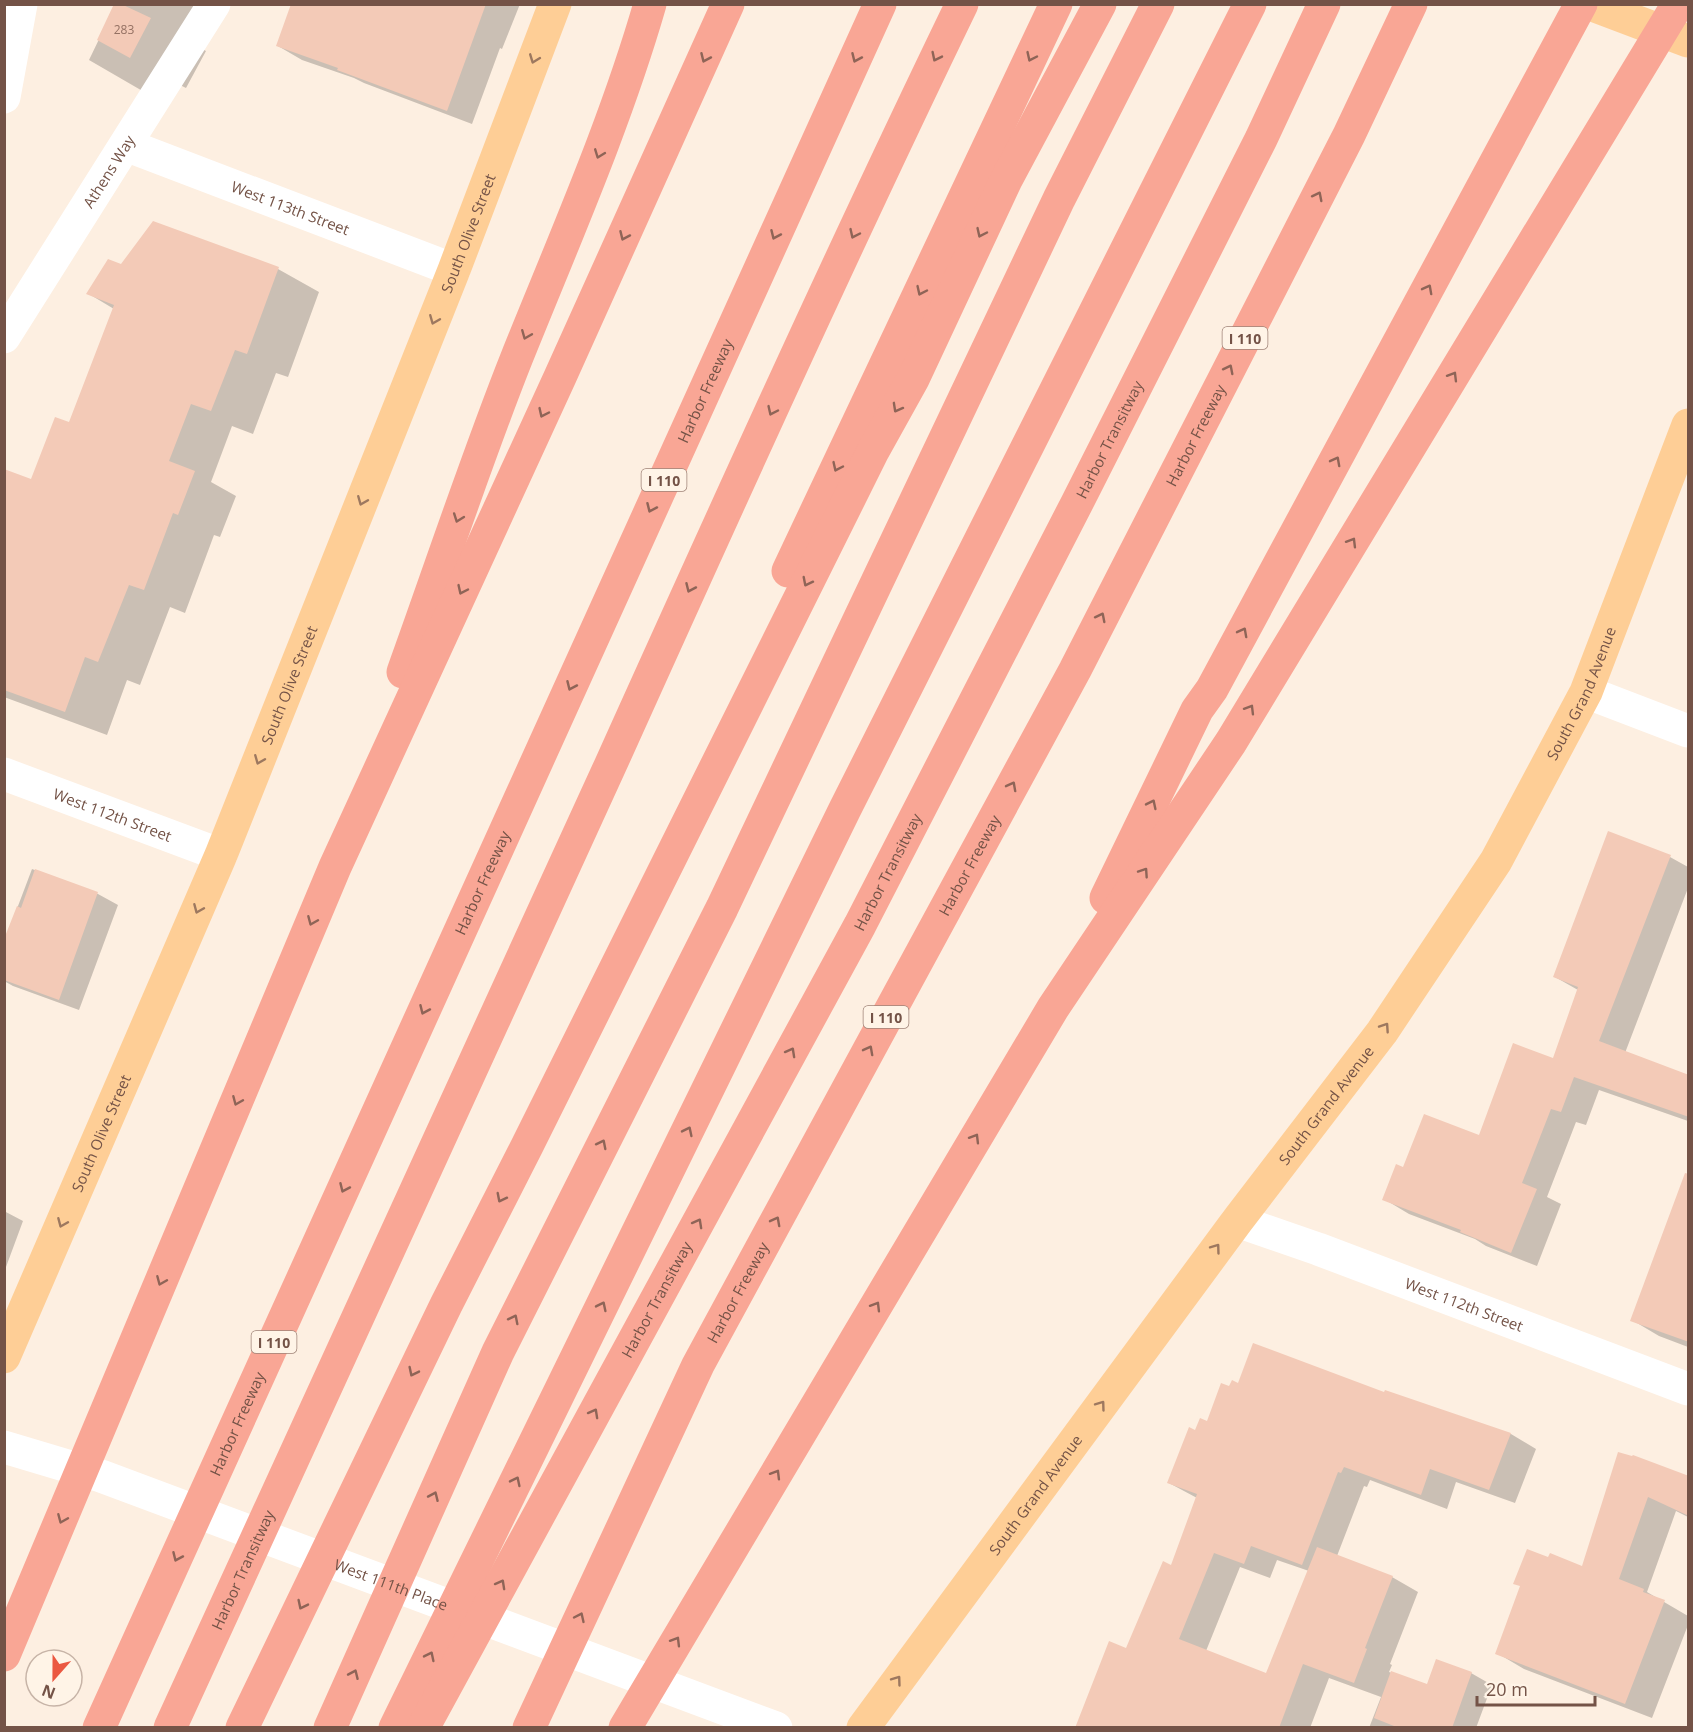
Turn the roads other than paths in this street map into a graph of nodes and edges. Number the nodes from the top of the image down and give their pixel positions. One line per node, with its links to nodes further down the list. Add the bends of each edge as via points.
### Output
1 (21, 4): 18 (street)
2 (214, 4): 19 (street, Athens Way)
3 (555, 4): 20 (main road, South Olive Street, one-way to 20)
4 (650, 4): 27 (highway, one-way to 27, via 609,129 476,467)
5 (728, 4): 27 (highway, one-way to 27)
6 (880, 4): 36 (highway, Harbor Freeway / I 110, one-way to 36)
7 (962, 4): 37 (highway, Harbor Transitway, one-way to 37, via 710,544)
8 (1056, 4): 29 (highway, one-way to 29, via 770,610)
9 (1100, 4): 29 (highway, one-way to 29, via 1006,180 913,379)
10 (1158, 4): 39 (highway, one-way to 10, via 498,1352 722,908 1059,199)
11 (1250, 4): 40 (highway, one-way to 11, via 845,809)
12 (1324, 4): 41 (highway, Harbor Transitway, one-way to 12, via 865,915 1261,139)
13 (1411, 4): 42 (highway, Harbor Freeway / I 110, one-way to 13, via 698,1365 1075,670 1343,146)
14 (1581, 4): 28 (highway, one-way to 14, via 1197,710 1212,689)
15 (1590, 4): 17 (main road)
16 (1678, 4): 28 (highway, one-way to 16, via 1231,742)
17 (1689, 41)
18 (5, 93)
19 (126, 145): 20 (street, West 113th Street); 21 (street, Athens Way)
20 (454, 270): 26 (main road, South Olive Street, one-way to 26)
21 (4, 337)
22 (1689, 425): 23 (main road, South Grand Avenue)
23 (1586, 692): 24 (street); 30 (main road, South Grand Avenue, one-way to 23, via 1382,1032 1490,871)
24 (1689, 731)
25 (4, 774): 26 (street, West 112th Street)
26 (221, 855): 31 (main road, South Olive Street, one-way to 31)
27 (335, 867): 34 (highway, one-way to 34)
28 (1053, 1008): 43 (highway, one-way to 28)
29 (527, 1146): 38 (highway, one-way to 38)
30 (1237, 1221): 32 (street, West 112th Street); 44 (main road, South Grand Avenue, one-way to 30)
31 (4, 1357)
32 (1689, 1389)
33 (4, 1447): 35 (street, West 111th Place, via 102,1476)
34 (4, 1655)
35 (767, 1724)
36 (99, 1728)
37 (170, 1728)
38 (242, 1728)
39 (330, 1728)
40 (395, 1728)
41 (423, 1728)
42 (529, 1728)
43 (625, 1728)
44 (863, 1728)

